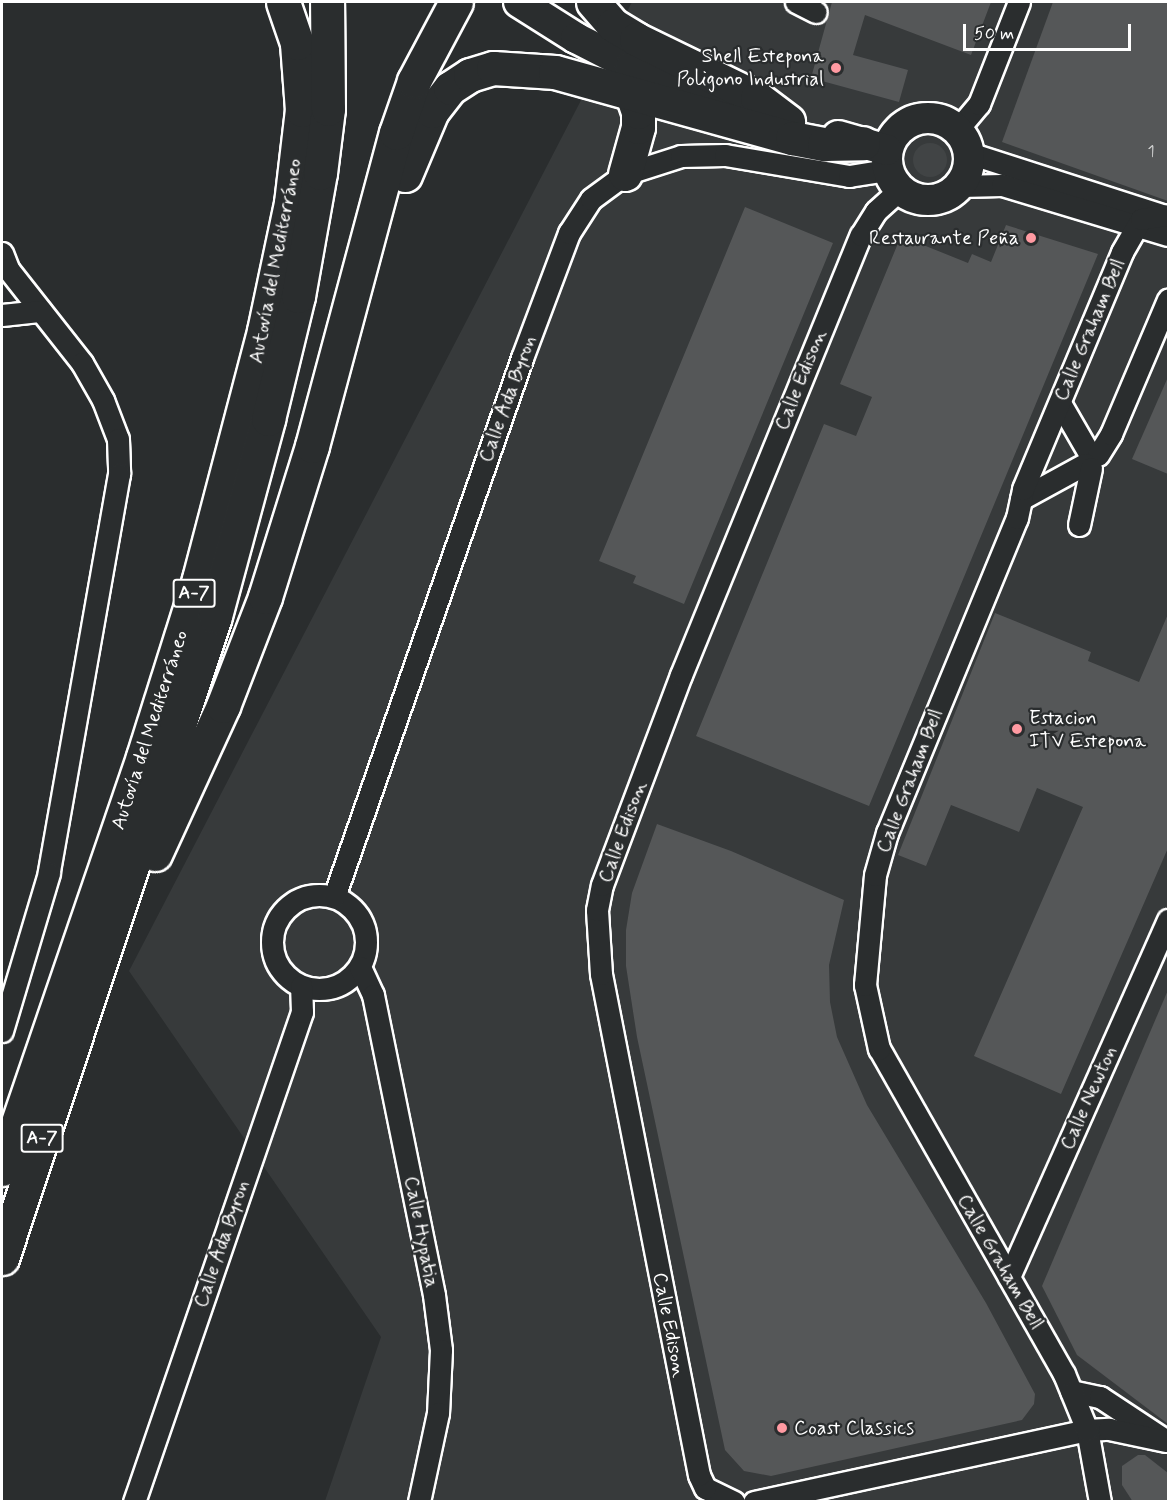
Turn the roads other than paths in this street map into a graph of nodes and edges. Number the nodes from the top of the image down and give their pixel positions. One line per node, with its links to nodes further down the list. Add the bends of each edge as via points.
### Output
1 (283, 2): 32 (highway, Autovía del Mediterráneo / A-7, via 297,43 302,110 291,203 264,331 199,579 143,757)
2 (327, 2): 30 (highway, Autovía del Mediterráneo / A-7, via 328,109 298,296 215,616)
3 (456, 2): 22 (highway, via 414,81 396,133)
4 (519, 2): 10 (street, via 631,66)
5 (593, 2): 10 (highway, via 613,25 757,98)
6 (796, 2): 8 (street)
7 (1019, 2): 11 (street)
8 (816, 12)
9 (632, 95): 12 (highway); 13 (highway, via 638,128); 22 (highway, via 555,72 523,67 493,68 470,75 450,88 416,142 358,335)
10 (788, 121): 12 (street)
11 (963, 142): 12 (street, via 935,118 911,122 892,138); 14 (street, via 969,165); 15 (street)
12 (884, 163): 13 (street, Calle Ada Byron, via 849,176 725,155 681,156); 14 (street, via 924,201 938,200); 40 (street, Calle Edison, via 876,211 861,235 681,675 602,885 597,910 601,974 699,1475 705,1488)
13 (625, 174): 26 (street, Calle Ada Byron, via 591,199 569,233)
14 (960, 186): 16 (street, via 1002,185)
15 (1167, 222): 16 (street, via 1148,216)
16 (1137, 224): 21 (street, Calle Graham Bell)
17 (2, 252): 19 (street, via 8,269)
18 (1168, 300): 23 (street, via 1111,434)
19 (41, 311): 20 (street); 31 (street, via 82,363 111,416 118,438 119,474 49,873)
20 (2, 315)
21 (1060, 403): 23 (street); 24 (street, Calle Graham Bell)
22 (312, 446): 30 (highway, Autovía del Mediterráneo / A-7, via 265,597 223,706)
23 (1091, 460): 24 (street); 25 (street)
24 (1021, 499): 34 (street, Calle Graham Bell, via 1017,518 886,833 875,874 865,985 879,1049)
25 (1079, 525)
26 (334, 897): 28 (street, via 347,903 364,926 365,954); 29 (street, via 302,898 278,918 272,950 278,965)
27 (1168, 920): 34 (street, Calle Newton)
28 (360, 967): 29 (street, via 349,980 334,987); 39 (street, Calle Hypatia, via 373,995 434,1295 439,1339 438,1413)
29 (301, 986): 38 (street, Calle Ada Byron, via 302,1012)
30 (83, 1017): 33 (highway, Autovía del Mediterráneo / A-7)
31 (2, 1031)
32 (2, 1169)
33 (2, 1258)
34 (1009, 1277): 35 (street, Calle Graham Bell)
35 (1071, 1391): 36 (street, Calle Graham Bell); 37 (street, via 1100,1397 1146,1424)
36 (1088, 1430): 37 (street, via 1109,1429); 41 (street); 42 (street, Calle Graham Bell)
37 (1167, 1442)
38 (134, 1502)
39 (419, 1502)
40 (734, 1502)
41 (754, 1502)
42 (1100, 1502)

